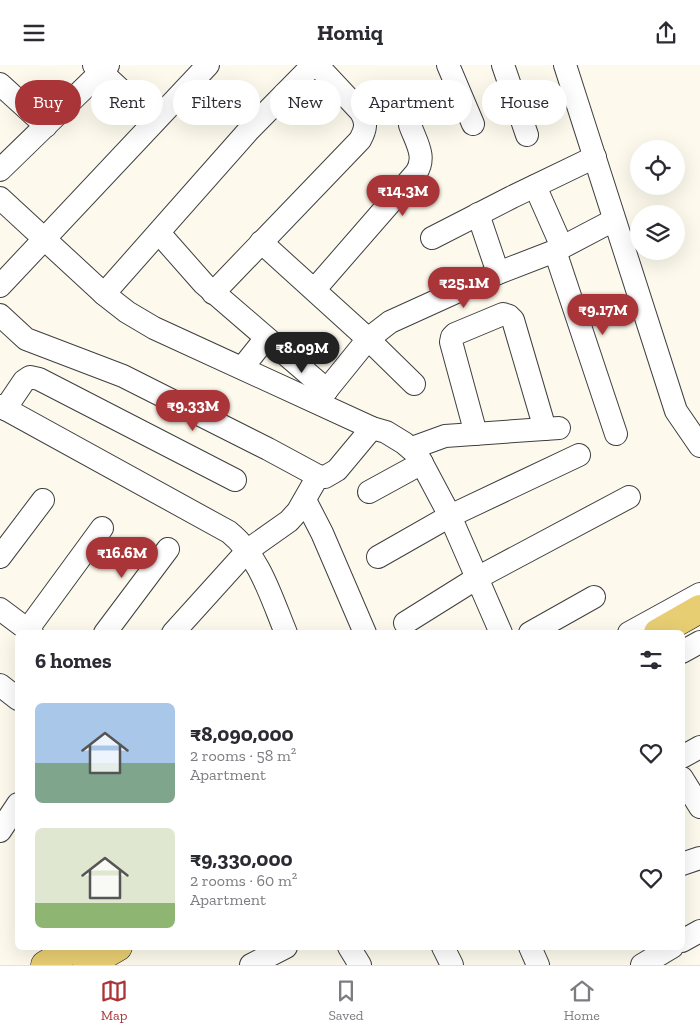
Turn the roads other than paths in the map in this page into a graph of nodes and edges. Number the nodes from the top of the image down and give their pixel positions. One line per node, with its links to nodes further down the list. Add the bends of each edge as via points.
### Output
1 (208, 65): 9 (street)
2 (315, 65): 21 (street, via 249,130); 24 (street, via 361,112 366,121 365,130)
3 (448, 65): 10 (street)
4 (503, 65): 14 (street)
5 (565, 65): 15 (street)
6 (101, 67): 7 (street); 13 (street)
7 (114, 80)
8 (0, 84): 13 (street)
9 (163, 112)
10 (473, 124)
11 (150, 125): 23 (street)
12 (410, 125): 28 (street, via 421,155 421,165)
13 (46, 126): 16 (street)
14 (527, 135)
15 (595, 157): 17 (street); 20 (street)
16 (0, 170)
17 (535, 186): 19 (street); 25 (street)
18 (0, 198): 23 (street)
19 (478, 214): 22 (street); 26 (street)
20 (614, 220): 25 (street); 41 (street, via 676,411)
21 (159, 233): 29 (street); 30 (street)
22 (432, 238)
23 (44, 239): 27 (street); 30 (street)
24 (261, 242): 28 (street); 29 (street)
25 (558, 249): 26 (street); 40 (street)
26 (498, 273): 33 (street, via 390,322)
27 (0, 286)
28 (315, 289): 33 (street)
29 (213, 293): 32 (street)
30 (104, 294): 34 (street, via 154,328)
31 (0, 315): 44 (street, via 26,339 123,377)
32 (266, 338): 34 (street); 36 (street)
33 (368, 339): 35 (street); 36 (street)
34 (242, 368): 36 (street)
35 (414, 384)
36 (322, 396): 38 (street)
37 (3, 407): 45 (street, via 24,381 30,377 39,379); 53 (street, via 212,521)
38 (372, 428): 43 (street, via 386,432); 44 (street, via 337,470 325,477)
39 (476, 434): 39 (street, via 552,428 514,320 509,315 503,314 452,337); 43 (street, via 444,436)
40 (616, 434)
41 (700, 446)
42 (578, 455): 50 (street)
43 (417, 456): 46 (street); 50 (street)
44 (318, 476): 49 (street)
45 (235, 480)
46 (368, 492)
47 (629, 497): 56 (street)
48 (43, 500): 54 (street)
49 (305, 500): 53 (street, via 289,521); 67 (street)
50 (450, 516): 55 (street); 56 (street)
51 (102, 528): 63 (street)
52 (168, 549): 64 (street)
53 (248, 550): 65 (street); 66 (street)
54 (0, 557)
55 (378, 557)
56 (477, 578): 61 (street); 68 (street)
57 (700, 594): 70 (street)
58 (594, 597): 69 (street)
59 (0, 609): 62 (street)
60 (700, 609): 71 (main road)
61 (405, 623)
62 (29, 630)
63 (31, 630)
64 (107, 630)
65 (176, 630)
66 (285, 630)
67 (364, 630)
68 (500, 630)
69 (535, 630)
70 (634, 630)
71 (663, 630)
72 (700, 642): 73 (street)
73 (685, 650)
74 (0, 685): 75 (street)
75 (15, 697)
76 (700, 747): 77 (street)
77 (685, 755)
78 (685, 783): 79 (street)
79 (700, 807)
80 (700, 857): 81 (street)
81 (685, 863)
82 (700, 931): 83 (street)
83 (685, 939)
84 (67, 950): 91 (main road)
85 (113, 950): 92 (main road)
86 (280, 950): 93 (street)
87 (351, 950): 94 (street)
88 (444, 950): 95 (street)
89 (531, 950): 96 (street)
90 (667, 950): 97 (street)
91 (46, 958)
92 (87, 965)
93 (252, 965)
94 (360, 965)
95 (452, 965)
96 (538, 965)
97 (642, 965)

